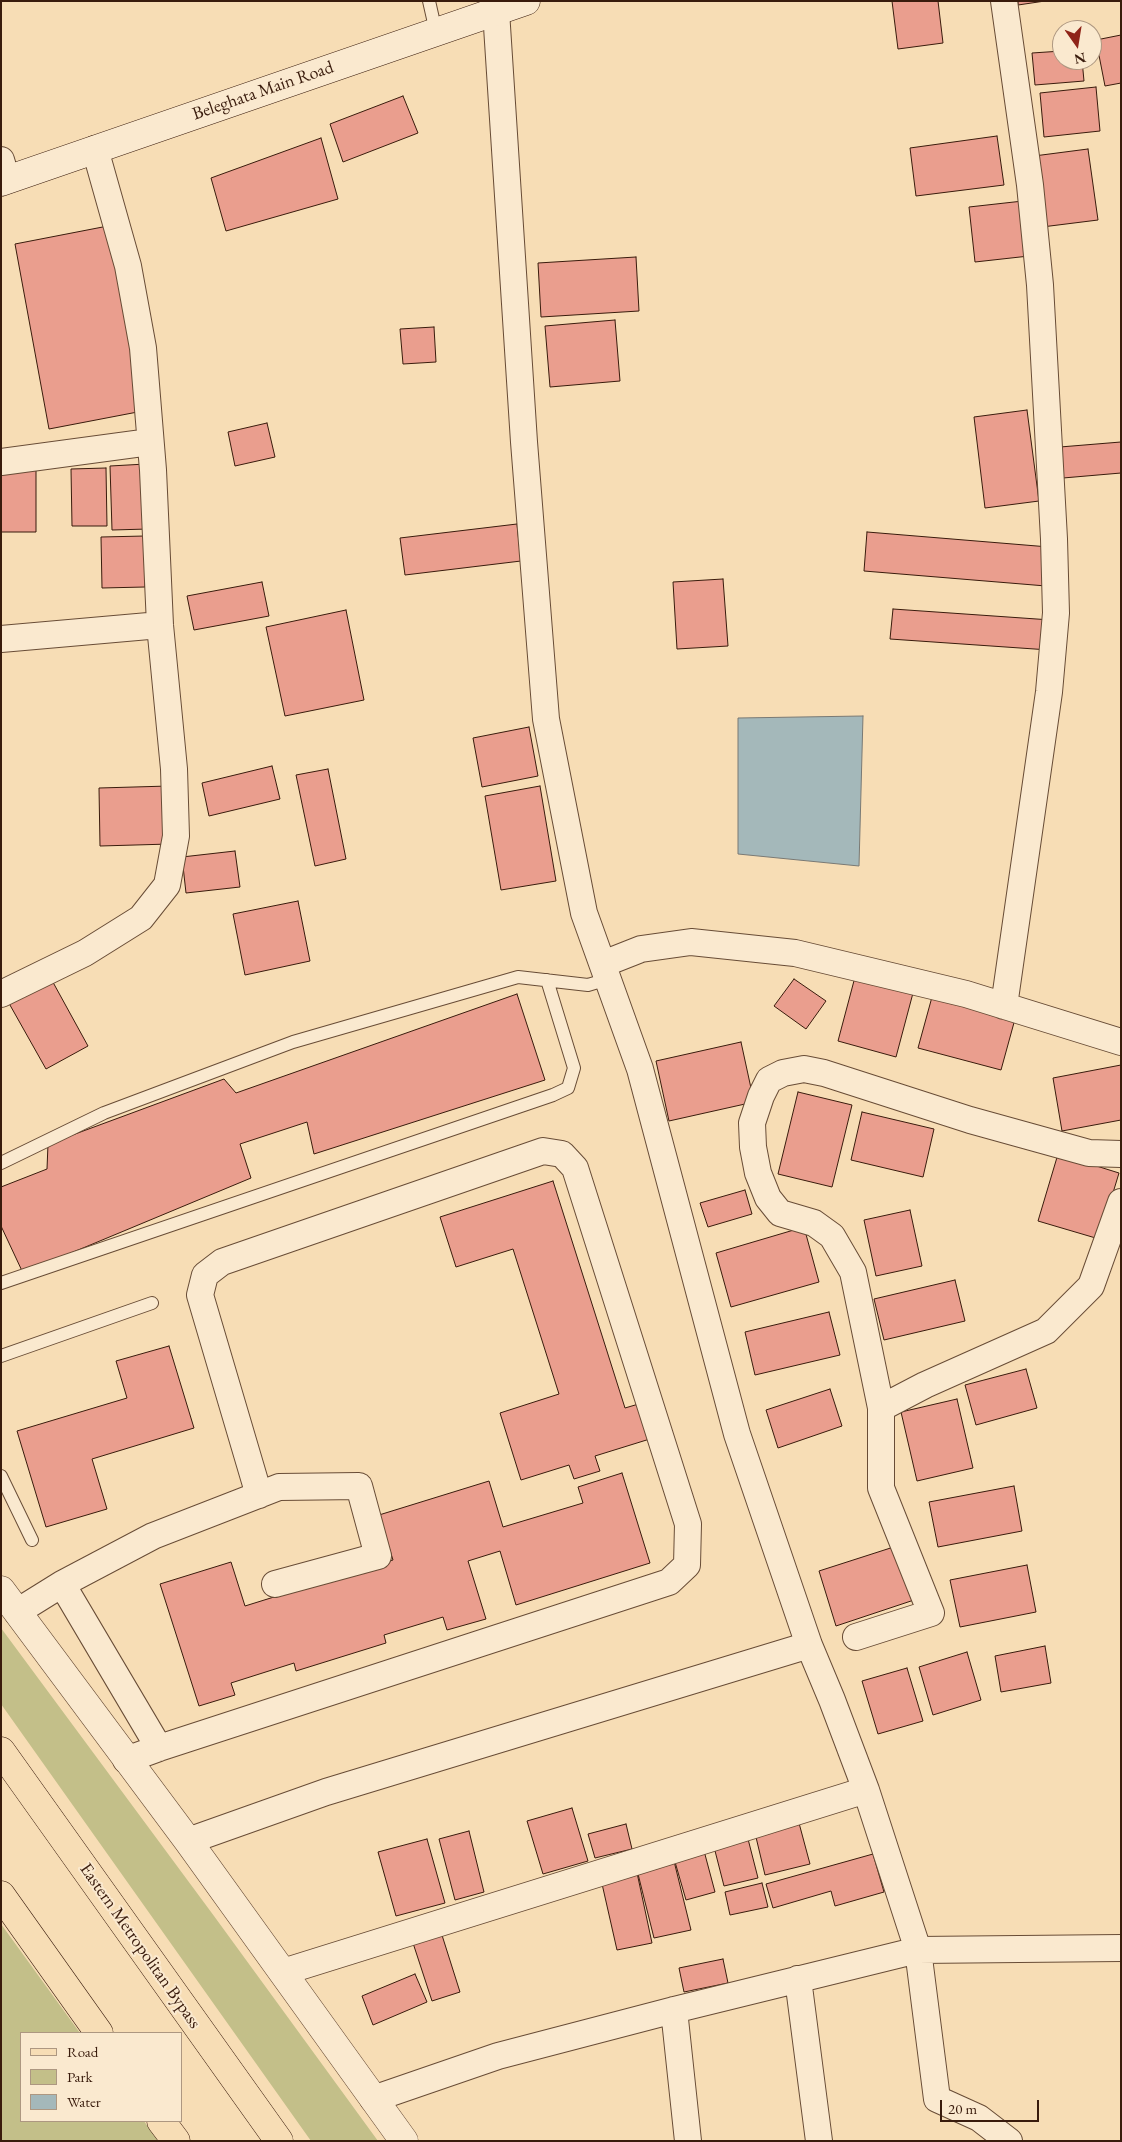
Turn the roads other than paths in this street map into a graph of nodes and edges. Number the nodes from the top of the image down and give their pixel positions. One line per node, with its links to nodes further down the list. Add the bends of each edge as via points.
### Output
1 (429, 1): 5 (lane)
2 (526, 1): 4 (street, Beleghata Main Road)
3 (1004, 1): 15 (street, via 1030,186 1040,285 1056,614 1049,692)
4 (496, 11): 5 (street, Beleghata Main Road); 12 (street, via 546,719 584,913)
5 (436, 32): 6 (street, Beleghata Main Road)
6 (95, 149): 7 (street, Beleghata Main Road); 8 (street, via 128,266 142,348)
7 (3, 174)
8 (150, 442): 9 (street); 10 (street)
9 (1, 462)
10 (160, 625): 11 (street); 14 (street, via 174,769 176,836 167,886 141,918 85,953)
11 (1, 639)
12 (605, 972): 13 (lane, via 588,985); 15 (street, via 641,949 691,942 795,953); 32 (street, via 640,1069 737,1434)
13 (547, 980): 18 (lane, via 518,977 293,1042 104,1113); 20 (lane, via 574,1068 568,1088)
14 (1, 994)
15 (1004, 1006): 16 (street)
16 (1121, 1042)
17 (1121, 1154): 23 (street, via 1089,1153 970,1120 818,1071 783,1072 769,1080 752,1123 758,1173 768,1198 780,1213 814,1224 832,1236 853,1272)
18 (1, 1163)
19 (1121, 1202): 23 (street, via 1091,1286 1046,1331)
20 (1, 1283)
21 (152, 1303): 22 (lane)
22 (1, 1356)
23 (881, 1408): 31 (street, via 881,1488 931,1613)
24 (1, 1476): 26 (lane)
25 (259, 1495): 27 (street, via 153,1536); 28 (street, via 278,1487 359,1486 378,1556); 33 (street, via 200,1295 205,1275 222,1262 543,1151 562,1154 575,1168 688,1524 687,1565 669,1582)
26 (32, 1540)
27 (62, 1584): 30 (street); 33 (street)
28 (275, 1584)
29 (1, 1590): 30 (street)
30 (17, 1612): 35 (street)
31 (856, 1637)
32 (809, 1645): 36 (street); 37 (street, via 326,1792)
33 (159, 1748): 35 (street)
34 (1, 1751): 48 (main road, Eastern Metropolitan Bypass)
35 (126, 1760): 37 (street)
36 (866, 1790): 40 (street); 41 (street)
37 (188, 1841): 41 (street)
38 (1, 1895): 44 (main road)
39 (1121, 1948): 40 (street)
40 (918, 1950): 42 (street); 52 (street, via 937,2099 979,2118)
41 (283, 1972): 45 (street)
42 (798, 1979): 43 (street); 51 (street)
43 (674, 2010): 45 (street, via 498,2056); 50 (street)
44 (98, 2032)
45 (373, 2099): 49 (street)
46 (162, 2122): 47 (main road)
47 (176, 2141)
48 (279, 2141)
49 (404, 2141)
50 (688, 2141)
51 (819, 2141)
52 (1009, 2141)

